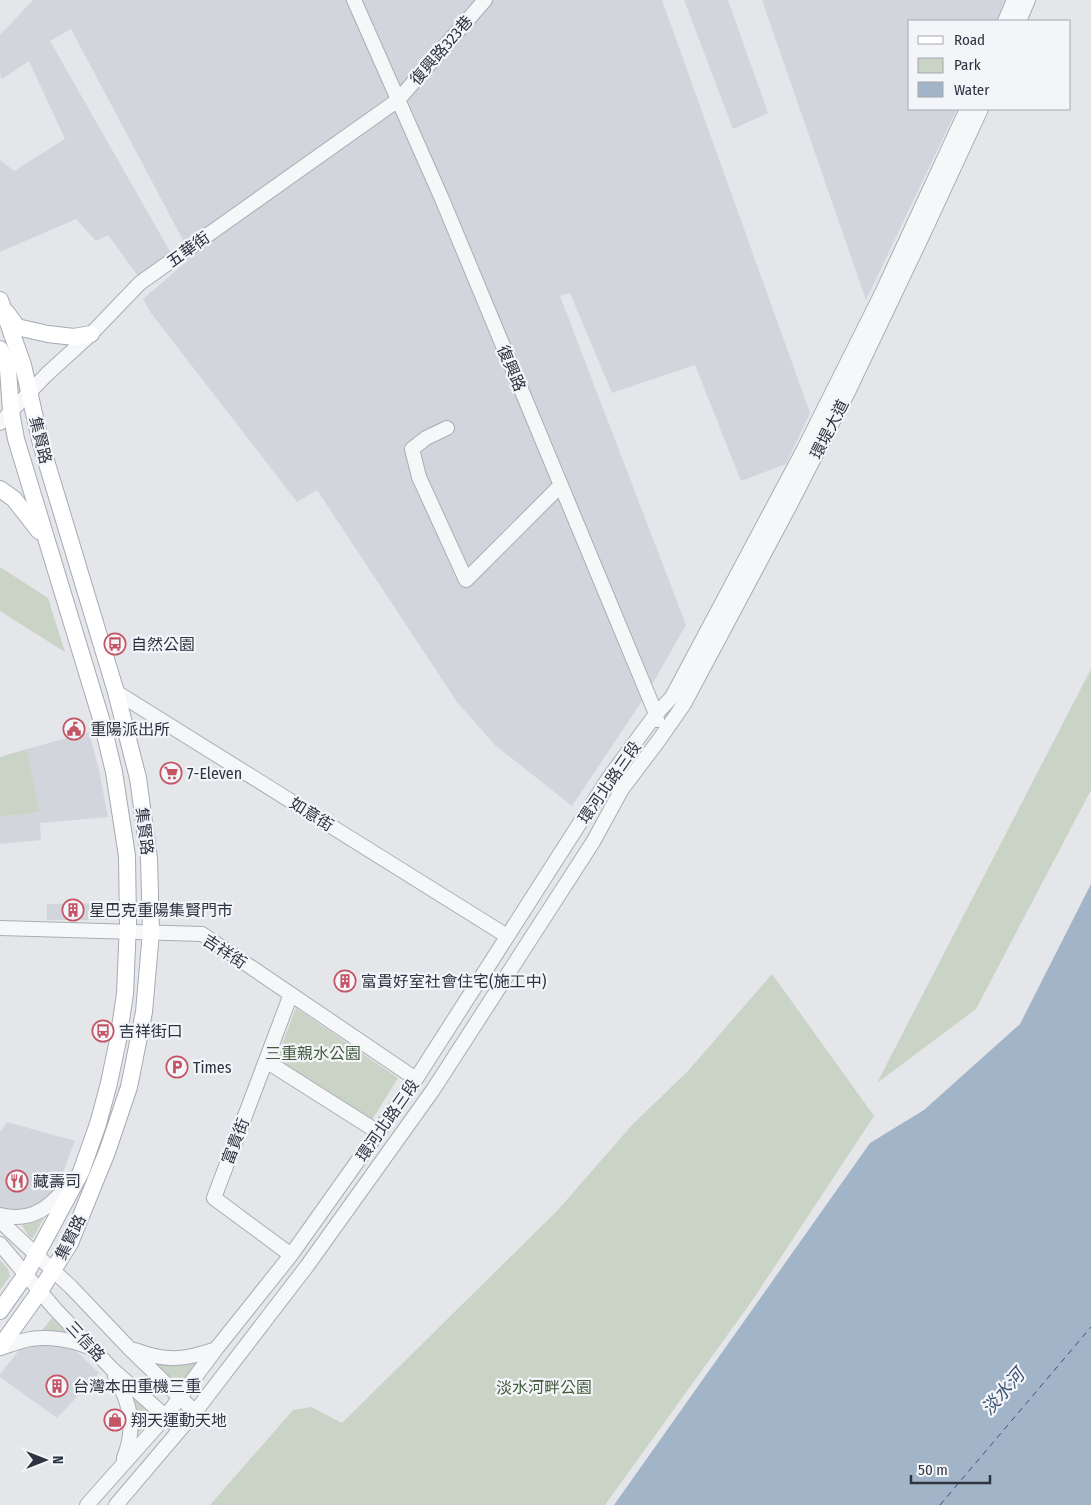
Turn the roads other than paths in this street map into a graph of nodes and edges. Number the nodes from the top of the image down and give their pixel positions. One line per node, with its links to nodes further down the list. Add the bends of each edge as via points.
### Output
1 (354, 0): 7 (street, 復興路)
2 (485, 0): 7 (street, 復興路323巷)
3 (1014, 0): 5 (street)
4 (1028, 0): 6 (street)
5 (1005, 20)
6 (1019, 20)
7 (398, 100): 11 (street, 五華街, via 140,283); 16 (street, 復興路)
8 (976, 110): 9 (street, 環堤大道)
9 (920, 226): 20 (street, 環堤大道, via 757,540 672,697); 21 (street, 環堤大道, via 848,390 789,507 684,704)
10 (2, 305): 11 (main road, via 17,327 74,337); 13 (main road, 集賢路)
11 (91, 334): 13 (street, 五華街)
12 (0, 349): 14 (main road, 集賢路, via 8,369)
13 (30, 392): 14 (street, 五華街); 19 (main road, 集賢路, via 41,444)
14 (6, 418): 18 (main road, 集賢路, via 16,438)
15 (447, 428): 16 (street, via 412,449 419,477 466,580)
16 (561, 485): 20 (street, 復興路)
17 (0, 489): 18 (main road, via 14,499)
18 (48, 544): 25 (main road, 集賢路, via 114,772 127,856)
19 (116, 692): 26 (main road, 集賢路, via 138,778 149,859); 27 (street, 如意街)
20 (656, 714): 21 (street, 復興路); 22 (street, 環河北路三段, via 608,779)
21 (659, 740): 23 (street, 環河北路三段, via 622,789)
22 (540, 884): 23 (street); 27 (street, 環河北路三段)
23 (558, 896): 48 (street, 環河北路三段, via 433,1090 307,1266)
24 (0, 928): 25 (street, 吉祥街)
25 (128, 932): 26 (street, 吉祥街); 32 (main road, 集賢路, via 125,994 116,1048 98,1124)
26 (151, 932): 28 (street, 吉祥街, via 202,934); 38 (main road, 集賢路, via 144,1012 128,1087 107,1152 70,1243)
27 (508, 936): 30 (street, 環河北路三段)
28 (291, 994): 29 (street, 富貴街); 30 (street, 吉祥街)
29 (266, 1061): 31 (street); 37 (street, 富貴街, via 214,1198)
30 (416, 1079): 31 (street, 環河北路三段)
31 (378, 1132): 37 (street, 環河北路三段)
32 (80, 1172): 33 (street, via 55,1200 37,1214 21,1217); 36 (main road, 集賢路)
33 (0, 1215)
34 (0, 1221): 36 (street)
35 (0, 1244): 39 (street, 三信路)
36 (36, 1255): 38 (street, 三信路); 39 (main road, 集賢路)
37 (291, 1255): 45 (street, 環河北路三段)
38 (54, 1270): 40 (main road, 集賢路); 44 (street, 三信路)
39 (26, 1274): 40 (street, 三信路); 41 (main road, 集賢路)
40 (40, 1292): 42 (street, 三信路); 43 (main road, 集賢路)
41 (0, 1311)
42 (91, 1347): 43 (street, via 58,1339 35,1339); 46 (street, 三信路)
43 (0, 1348)
44 (129, 1348): 45 (street, via 160,1358 175,1359); 47 (street, 三信路)
45 (216, 1349): 47 (street, 環河北路三段)
46 (112, 1369): 49 (street, 三信路); 51 (street, via 122,1388 132,1430)
47 (179, 1398): 48 (street, 三信路); 49 (street, 環河北路三段)
48 (195, 1412): 50 (street, 環河北路三段)
49 (166, 1416): 50 (street, 三信路); 51 (street, 環河北路三段)
50 (180, 1429): 53 (street, 環河北路三段)
51 (122, 1466): 52 (street, 環河北路三段)
52 (87, 1505)
53 (116, 1505)

